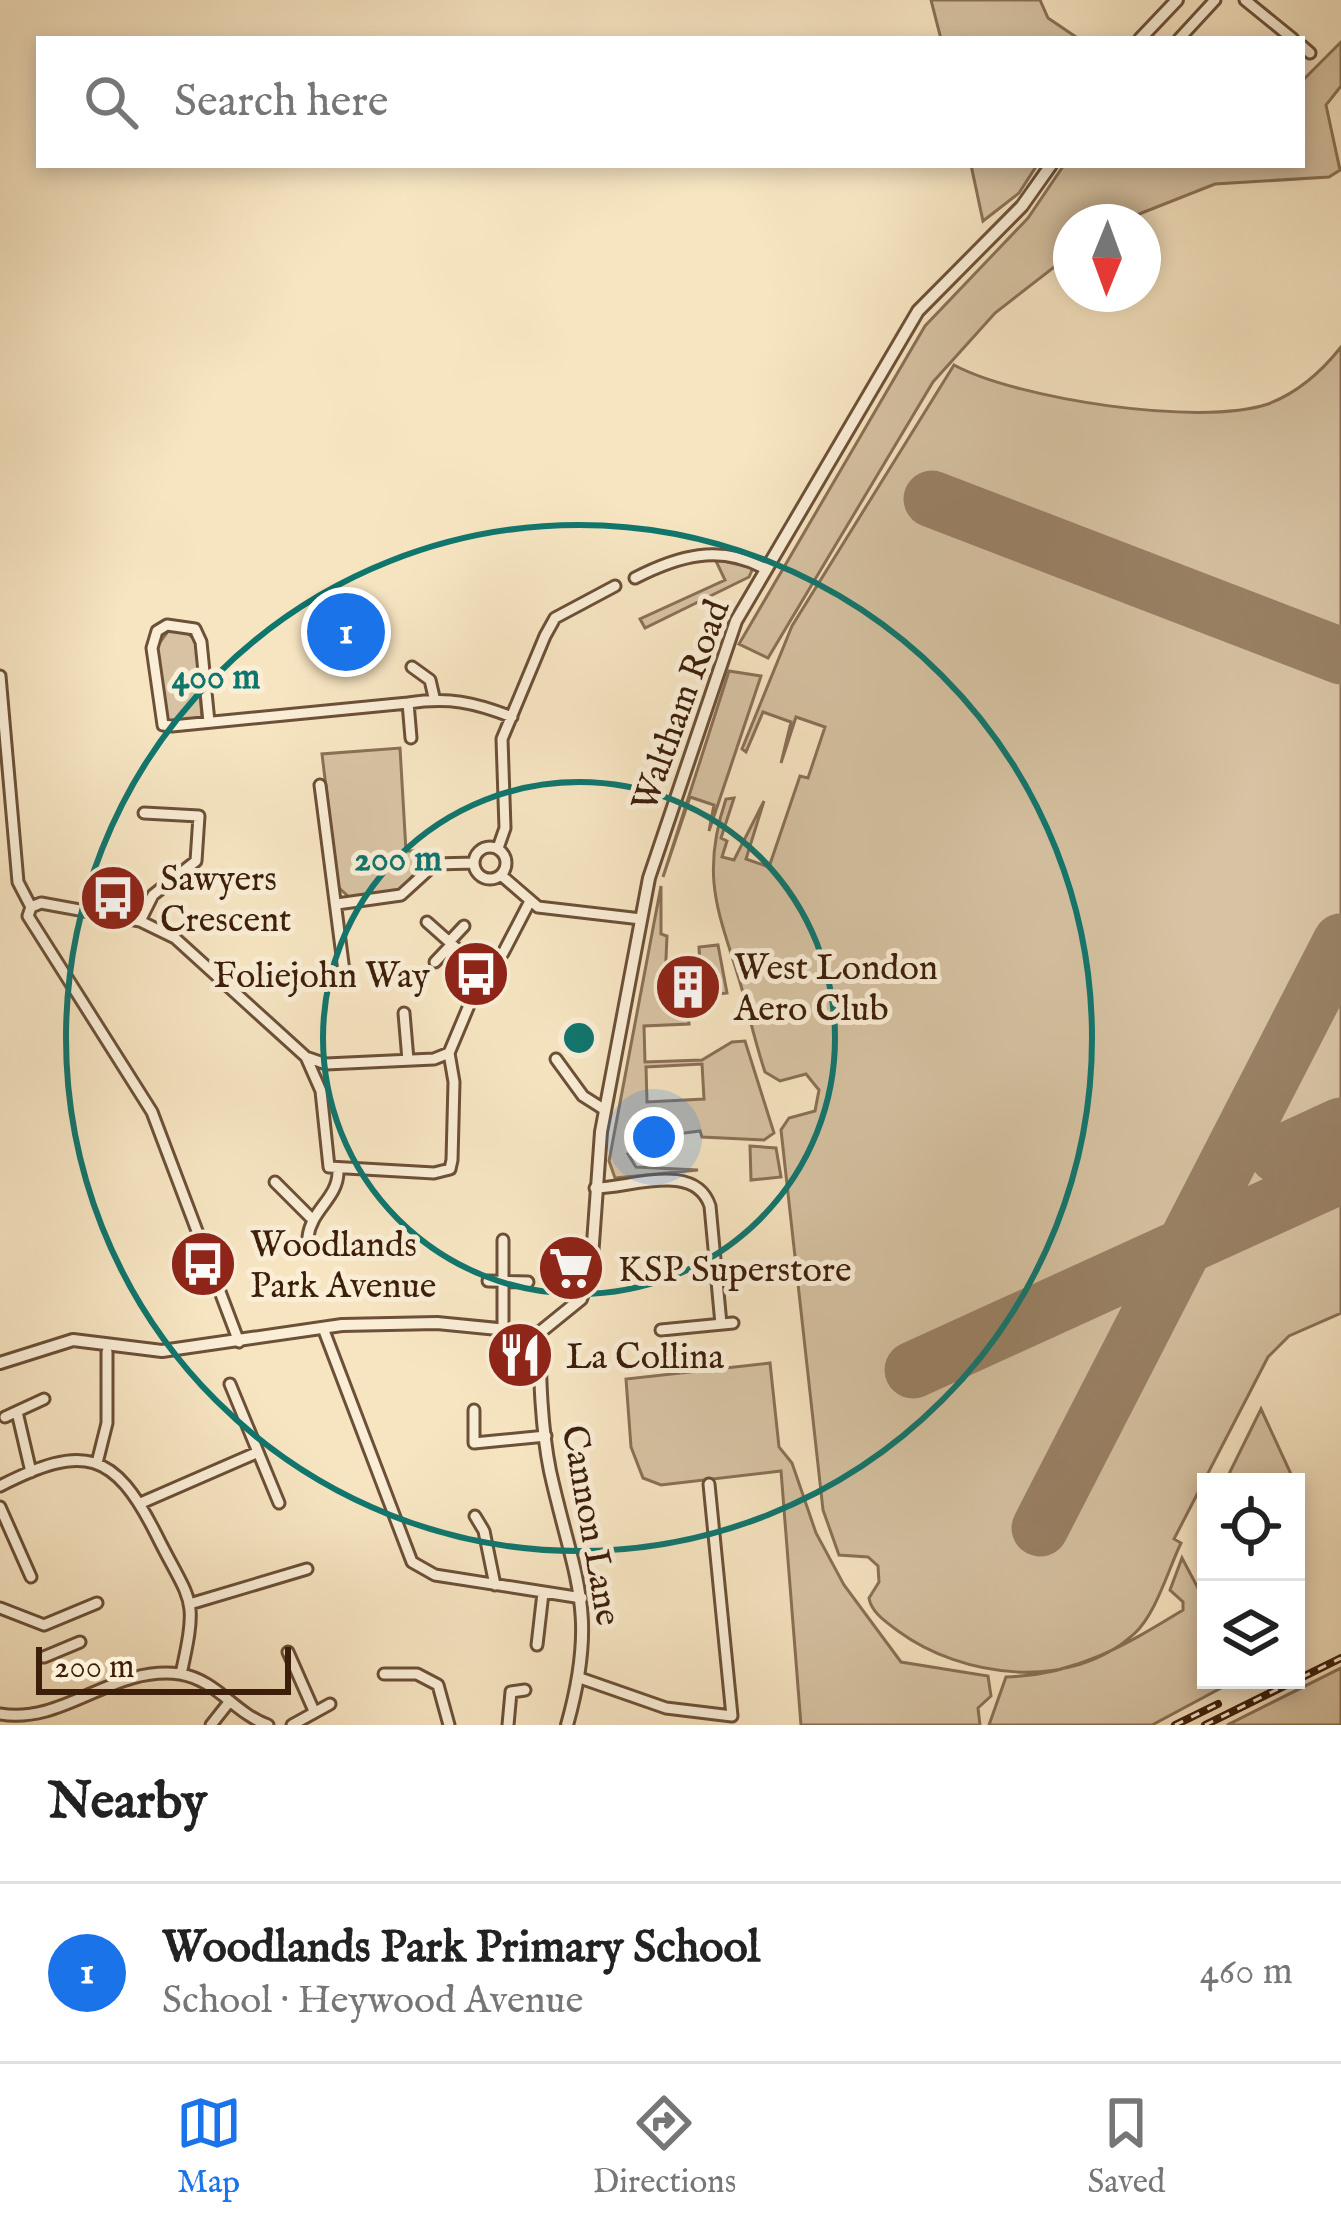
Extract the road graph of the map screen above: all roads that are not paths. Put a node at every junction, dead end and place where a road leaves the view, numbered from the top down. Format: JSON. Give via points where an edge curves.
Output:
{"nodes":[{"id":1,"x":1177,"y":0,"type":"edge"},
{"id":2,"x":1215,"y":0,"type":"edge"},
{"id":3,"x":1245,"y":0,"type":"edge"},
{"id":4,"x":1144,"y":36,"type":"edge"},
{"id":5,"x":1182,"y":36,"type":"edge"},
{"id":6,"x":1289,"y":36,"type":"edge"},
{"id":7,"x":1049,"y":168,"type":"edge"},
{"id":8,"x":764,"y":568,"type":"junction"},
{"id":9,"x":635,"y":578,"type":"dead end"},
{"id":10,"x":615,"y":586,"type":"dead end"},
{"id":11,"x":412,"y":667,"type":"dead end"},
{"id":12,"x":0,"y":676,"type":"edge"},
{"id":13,"x":434,"y":697,"type":"junction"},
{"id":14,"x":408,"y":703,"type":"junction"},
{"id":15,"x":512,"y":717,"type":"junction"},
{"id":16,"x":208,"y":722,"type":"junction"},
{"id":17,"x":411,"y":738,"type":"dead end"},
{"id":18,"x":320,"y":785,"type":"dead end"},
{"id":19,"x":322,"y":799,"type":"junction"},
{"id":20,"x":306,"y":800,"type":"dead end"},
{"id":21,"x":144,"y":813,"type":"dead end"},
{"id":22,"x":498,"y":848,"type":"junction"},
{"id":23,"x":474,"y":862,"type":"junction"},
{"id":24,"x":501,"y":875,"type":"junction"},
{"id":25,"x":529,"y":903,"type":"junction"},
{"id":26,"x":337,"y":904,"type":"junction"},
{"id":27,"x":29,"y":912,"type":"junction"},
{"id":28,"x":641,"y":919,"type":"junction"},
{"id":29,"x":140,"y":921,"type":"junction"},
{"id":30,"x":427,"y":922,"type":"dead end"},
{"id":31,"x":464,"y":926,"type":"dead end"},
{"id":32,"x":451,"y":943,"type":"junction"},
{"id":33,"x":435,"y":962,"type":"dead end"},
{"id":34,"x":483,"y":972,"type":"junction"},
{"id":35,"x":345,"y":979,"type":"dead end"},
{"id":36,"x":404,"y":1013,"type":"dead end"},
{"id":37,"x":449,"y":1053,"type":"junction"},
{"id":38,"x":306,"y":1057,"type":"junction"},
{"id":39,"x":556,"y":1058,"type":"dead end"},
{"id":40,"x":408,"y":1060,"type":"junction"},
{"id":41,"x":326,"y":1064,"type":"junction"},
{"id":42,"x":316,"y":1078,"type":"junction"},
{"id":43,"x":605,"y":1110,"type":"junction"},
{"id":44,"x":450,"y":1168,"type":"junction"},
{"id":45,"x":338,"y":1172,"type":"junction"},
{"id":46,"x":458,"y":1180,"type":"dead end"},
{"id":47,"x":275,"y":1182,"type":"dead end"},
{"id":48,"x":595,"y":1188,"type":"junction"},
{"id":49,"x":310,"y":1217,"type":"junction"},
{"id":50,"x":308,"y":1237,"type":"dead end"},
{"id":51,"x":502,"y":1240,"type":"dead end"},
{"id":52,"x":488,"y":1281,"type":"dead end"},
{"id":53,"x":503,"y":1282,"type":"junction"},
{"id":54,"x":528,"y":1282,"type":"dead end"},
{"id":55,"x":323,"y":1328,"type":"junction"},
{"id":56,"x":503,"y":1329,"type":"junction"},
{"id":57,"x":662,"y":1330,"type":"dead end"},
{"id":58,"x":539,"y":1333,"type":"junction"},
{"id":59,"x":239,"y":1342,"type":"junction"},
{"id":60,"x":107,"y":1352,"type":"dead end"},
{"id":61,"x":0,"y":1363,"type":"edge"},
{"id":62,"x":230,"y":1384,"type":"dead end"},
{"id":63,"x":44,"y":1399,"type":"dead end"},
{"id":64,"x":474,"y":1410,"type":"dead end"},
{"id":65,"x":17,"y":1412,"type":"junction"},
{"id":66,"x":5,"y":1417,"type":"dead end"},
{"id":67,"x":546,"y":1436,"type":"junction"},
{"id":68,"x":256,"y":1453,"type":"junction"},
{"id":69,"x":97,"y":1463,"type":"junction"},
{"id":70,"x":31,"y":1472,"type":"junction"},
{"id":71,"x":709,"y":1484,"type":"dead end"},
{"id":72,"x":0,"y":1486,"type":"edge"},
{"id":73,"x":141,"y":1503,"type":"junction"},
{"id":74,"x":279,"y":1503,"type":"dead end"},
{"id":75,"x":0,"y":1507,"type":"edge"},
{"id":76,"x":475,"y":1516,"type":"dead end"},
{"id":77,"x":307,"y":1568,"type":"dead end"},
{"id":78,"x":31,"y":1577,"type":"dead end"},
{"id":79,"x":495,"y":1585,"type":"junction"},
{"id":80,"x":543,"y":1593,"type":"junction"},
{"id":81,"x":582,"y":1598,"type":"junction"},
{"id":82,"x":97,"y":1603,"type":"dead end"},
{"id":83,"x":194,"y":1603,"type":"junction"},
{"id":84,"x":0,"y":1607,"type":"edge"},
{"id":85,"x":44,"y":1625,"type":"junction"},
{"id":86,"x":80,"y":1642,"type":"dead end"},
{"id":87,"x":537,"y":1645,"type":"dead end"},
{"id":88,"x":288,"y":1652,"type":"dead end"},
{"id":89,"x":181,"y":1674,"type":"junction"},
{"id":90,"x":384,"y":1674,"type":"dead end"},
{"id":91,"x":580,"y":1678,"type":"junction"},
{"id":92,"x":525,"y":1690,"type":"dead end"},
{"id":93,"x":230,"y":1700,"type":"junction"},
{"id":94,"x":330,"y":1704,"type":"dead end"},
{"id":95,"x":314,"y":1712,"type":"junction"},
{"id":96,"x":0,"y":1714,"type":"edge"},
{"id":97,"x":212,"y":1725,"type":"edge"},
{"id":98,"x":268,"y":1725,"type":"edge"},
{"id":99,"x":292,"y":1725,"type":"edge"},
{"id":100,"x":449,"y":1725,"type":"edge"},
{"id":101,"x":508,"y":1725,"type":"edge"},
{"id":102,"x":567,"y":1725,"type":"edge"}],
"edges":[{"from":1,"to":4,"type":"street"},
{"from":2,"to":5,"type":"street"},
{"from":3,"to":6,"type":"street"},
{"from":7,"to":8,"type":"street","name":"Waltham Road","via":[[918,311]]},
{"from":8,"to":9,"type":"street","via":[[699,554]]},
{"from":8,"to":28,"type":"street","name":"Waltham Road","via":[[736,621]]},
{"from":10,"to":15,"type":"street","via":[[555,618]]},
{"from":11,"to":13,"type":"street","via":[[430,680]]},
{"from":12,"to":27,"type":"street","via":[[18,882]]},
{"from":13,"to":14,"type":"street"},
{"from":13,"to":15,"type":"street"},
{"from":14,"to":16,"type":"street"},
{"from":14,"to":17,"type":"street"},
{"from":15,"to":22,"type":"street","via":[[500,752],[506,828]]},
{"from":16,"to":16,"type":"street","via":[[172,726],[159,717],[152,647],[167,625],[195,629],[201,642]]},
{"from":18,"to":19,"type":"street"},
{"from":19,"to":20,"type":"street"},
{"from":19,"to":26,"type":"street"},
{"from":21,"to":29,"type":"street","via":[[199,816],[196,861],[153,895]]},
{"from":22,"to":23,"type":"street","via":[[482,849]]},
{"from":22,"to":24,"type":"street","via":[[506,861]]},
{"from":23,"to":24,"type":"street","via":[[486,878]]},
{"from":23,"to":26,"type":"street","via":[[435,864],[401,895]]},
{"from":24,"to":25,"type":"street"},
{"from":25,"to":28,"type":"street"},
{"from":25,"to":34,"type":"street"},
{"from":26,"to":35,"type":"street","via":[[337,967]]},
{"from":27,"to":29,"type":"street","via":[[41,903]]},
{"from":27,"to":59,"type":"street","via":[[152,1112]]},
{"from":28,"to":43,"type":"street","name":"Waltham Road"},
{"from":29,"to":38,"type":"street","via":[[212,967]]},
{"from":30,"to":32,"type":"street"},
{"from":31,"to":32,"type":"street"},
{"from":32,"to":33,"type":"street"},
{"from":32,"to":34,"type":"street"},
{"from":34,"to":37,"type":"street"},
{"from":36,"to":40,"type":"street"},
{"from":37,"to":40,"type":"street"},
{"from":37,"to":44,"type":"street"},
{"from":38,"to":41,"type":"street"},
{"from":38,"to":42,"type":"street"},
{"from":39,"to":43,"type":"street","via":[[583,1096]]},
{"from":40,"to":41,"type":"street"},
{"from":41,"to":42,"type":"street"},
{"from":42,"to":45,"type":"street","via":[[326,1162]]},
{"from":43,"to":48,"type":"street","name":"Waltham Road"},
{"from":44,"to":45,"type":"street"},
{"from":44,"to":46,"type":"street"},
{"from":45,"to":49,"type":"street"},
{"from":47,"to":49,"type":"street"},
{"from":48,"to":57,"type":"street","via":[[684,1180],[705,1192],[727,1324]]},
{"from":48,"to":58,"type":"street","name":"Waltham Road","via":[[592,1271],[580,1299]]},
{"from":49,"to":50,"type":"street"},
{"from":51,"to":53,"type":"street"},
{"from":52,"to":53,"type":"street"},
{"from":53,"to":54,"type":"street"},
{"from":53,"to":56,"type":"street"},
{"from":55,"to":56,"type":"street"},
{"from":55,"to":59,"type":"street"},
{"from":55,"to":79,"type":"street","via":[[412,1562],[435,1575]]},
{"from":56,"to":58,"type":"street"},
{"from":58,"to":67,"type":"street","name":"Cannon Lane"},
{"from":59,"to":61,"type":"street","via":[[162,1351],[73,1340]]},
{"from":60,"to":69,"type":"street","via":[[113,1371]]},
{"from":62,"to":68,"type":"street"},
{"from":63,"to":65,"type":"street"},
{"from":64,"to":67,"type":"street","via":[[470,1447]]},
{"from":65,"to":66,"type":"street"},
{"from":65,"to":70,"type":"street"},
{"from":67,"to":81,"type":"street","name":"Cannon Lane"},
{"from":68,"to":73,"type":"street"},
{"from":68,"to":74,"type":"street"},
{"from":69,"to":70,"type":"street","via":[[71,1459]]},
{"from":69,"to":73,"type":"street","via":[[129,1483]]},
{"from":70,"to":72,"type":"street"},
{"from":71,"to":91,"type":"street","via":[[732,1716],[666,1708]]},
{"from":73,"to":83,"type":"street"},
{"from":75,"to":78,"type":"street"},
{"from":76,"to":79,"type":"street"},
{"from":77,"to":83,"type":"street"},
{"from":79,"to":80,"type":"street"},
{"from":80,"to":81,"type":"street"},
{"from":80,"to":87,"type":"street"},
{"from":81,"to":91,"type":"street","name":"Cannon Lane"},
{"from":82,"to":85,"type":"street"},
{"from":83,"to":89,"type":"street"},
{"from":84,"to":85,"type":"street"},
{"from":85,"to":86,"type":"street","via":[[49,1655]]},
{"from":88,"to":95,"type":"street"},
{"from":89,"to":93,"type":"street"},
{"from":89,"to":96,"type":"street","via":[[117,1681],[43,1717]]},
{"from":90,"to":100,"type":"street","via":[[418,1674],[438,1685]]},
{"from":91,"to":102,"type":"street","name":"Cannon Lane"},
{"from":92,"to":101,"type":"street","via":[[511,1692]]},
{"from":93,"to":97,"type":"street"},
{"from":93,"to":98,"type":"street"},
{"from":94,"to":95,"type":"street"},
{"from":95,"to":99,"type":"street"}]}
